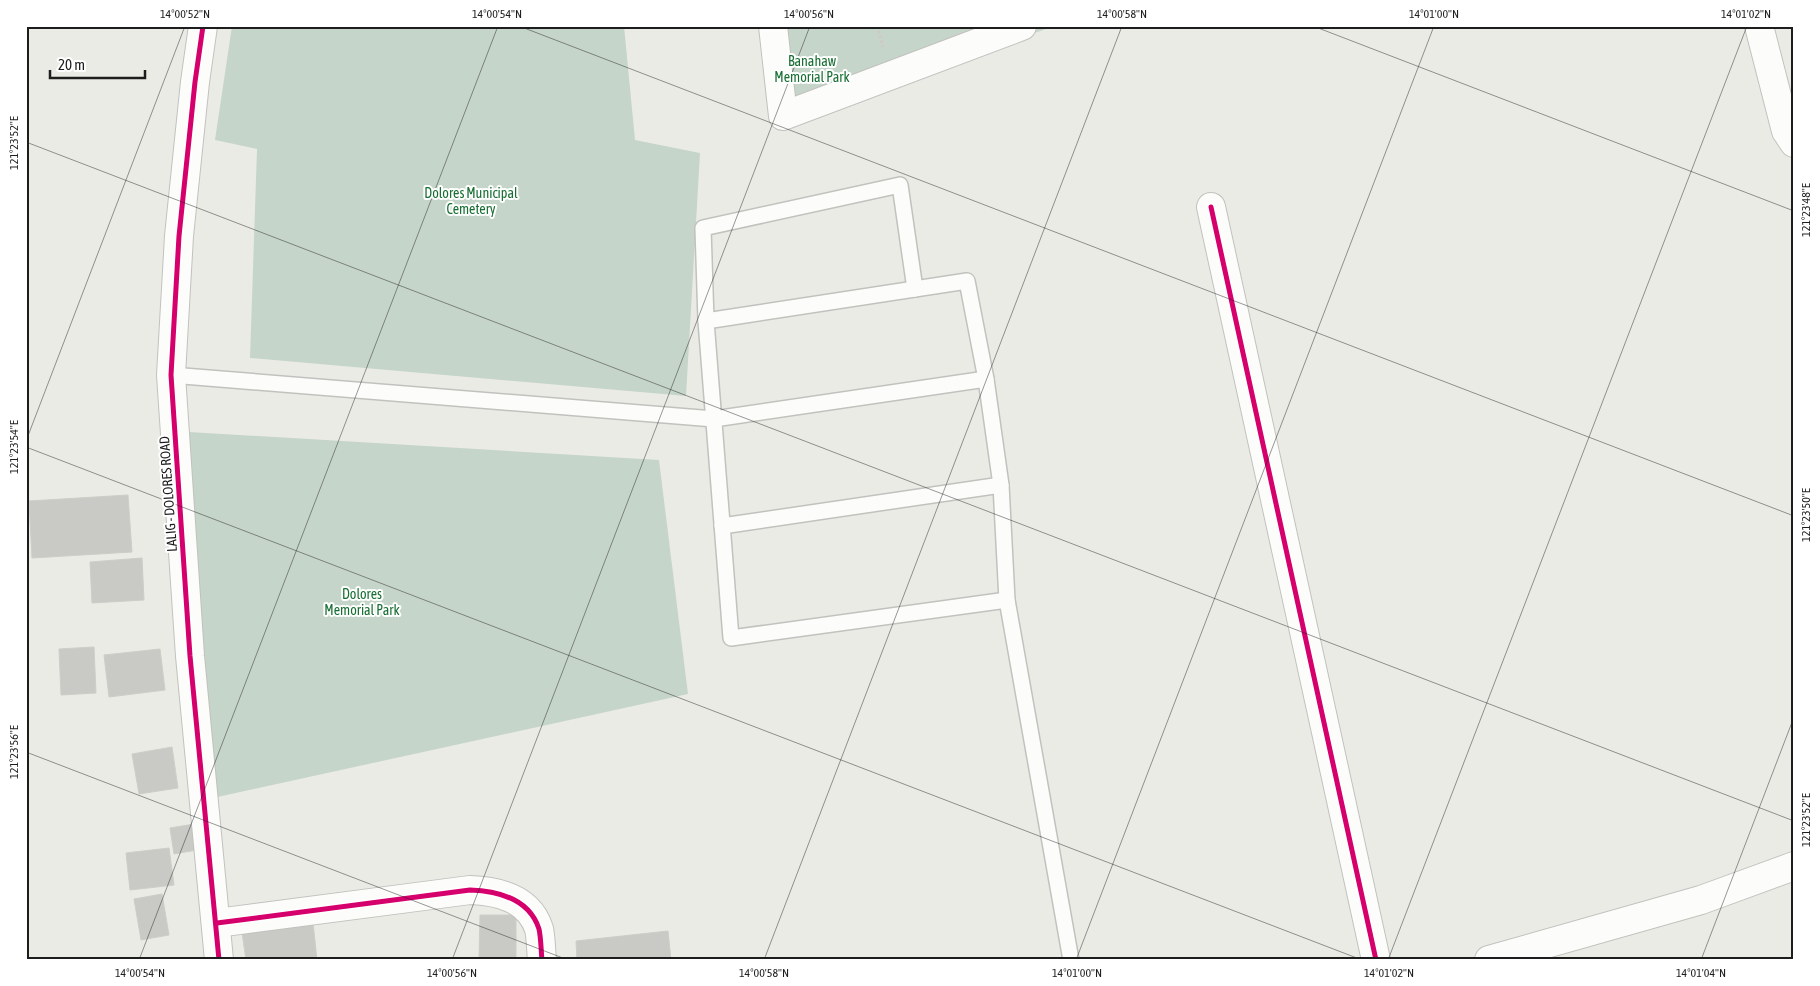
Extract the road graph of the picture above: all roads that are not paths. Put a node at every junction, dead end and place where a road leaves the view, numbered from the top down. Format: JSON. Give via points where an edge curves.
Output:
{"nodes":[{"id":1,"x":203,"y":26,"type":"edge"},
{"id":2,"x":773,"y":26,"type":"edge"},
{"id":3,"x":1022,"y":26,"type":"edge"},
{"id":4,"x":1759,"y":26,"type":"edge"},
{"id":5,"x":1794,"y":143,"type":"edge"},
{"id":6,"x":1211,"y":207,"type":"dead end"},
{"id":7,"x":914,"y":289,"type":"junction"},
{"id":8,"x":706,"y":321,"type":"junction"},
{"id":9,"x":171,"y":376,"type":"junction"},
{"id":10,"x":986,"y":379,"type":"junction"},
{"id":11,"x":714,"y":419,"type":"junction"},
{"id":12,"x":1001,"y":485,"type":"junction"},
{"id":13,"x":722,"y":526,"type":"junction"},
{"id":14,"x":1007,"y":600,"type":"junction"},
{"id":15,"x":1794,"y":866,"type":"edge"},
{"id":16,"x":217,"y":923,"type":"junction"},
{"id":17,"x":219,"y":960,"type":"edge"},
{"id":18,"x":542,"y":960,"type":"edge"},
{"id":19,"x":1071,"y":960,"type":"edge"},
{"id":20,"x":1376,"y":960,"type":"edge"},
{"id":21,"x":1488,"y":960,"type":"edge"}],
"edges":[{"from":1,"to":9,"type":"street","name":"LALIG - DOLORES ROAD","via":[[179,236]]},
{"from":2,"to":3,"type":"street","via":[[783,116]]},
{"from":4,"to":5,"type":"street","via":[[1786,131]]},
{"from":6,"to":20,"type":"street"},
{"from":7,"to":8,"type":"lane"},
{"from":7,"to":8,"type":"lane","via":[[900,184],[704,228]]},
{"from":7,"to":10,"type":"lane","via":[[967,281]]},
{"from":8,"to":11,"type":"lane"},
{"from":9,"to":11,"type":"lane"},
{"from":9,"to":16,"type":"street","name":"LALIG - DOLORES ROAD","via":[[190,656]]},
{"from":10,"to":11,"type":"lane"},
{"from":10,"to":12,"type":"lane"},
{"from":11,"to":13,"type":"lane"},
{"from":12,"to":13,"type":"lane"},
{"from":12,"to":14,"type":"lane"},
{"from":13,"to":14,"type":"lane","via":[[731,638]]},
{"from":14,"to":19,"type":"lane"},
{"from":15,"to":21,"type":"street","via":[[1701,900]]},
{"from":16,"to":17,"type":"street","name":"LALIG - DOLORES ROAD"},
{"from":16,"to":18,"type":"street","via":[[470,890],[491,891],[512,897],[529,910],[538,929]]}]}
